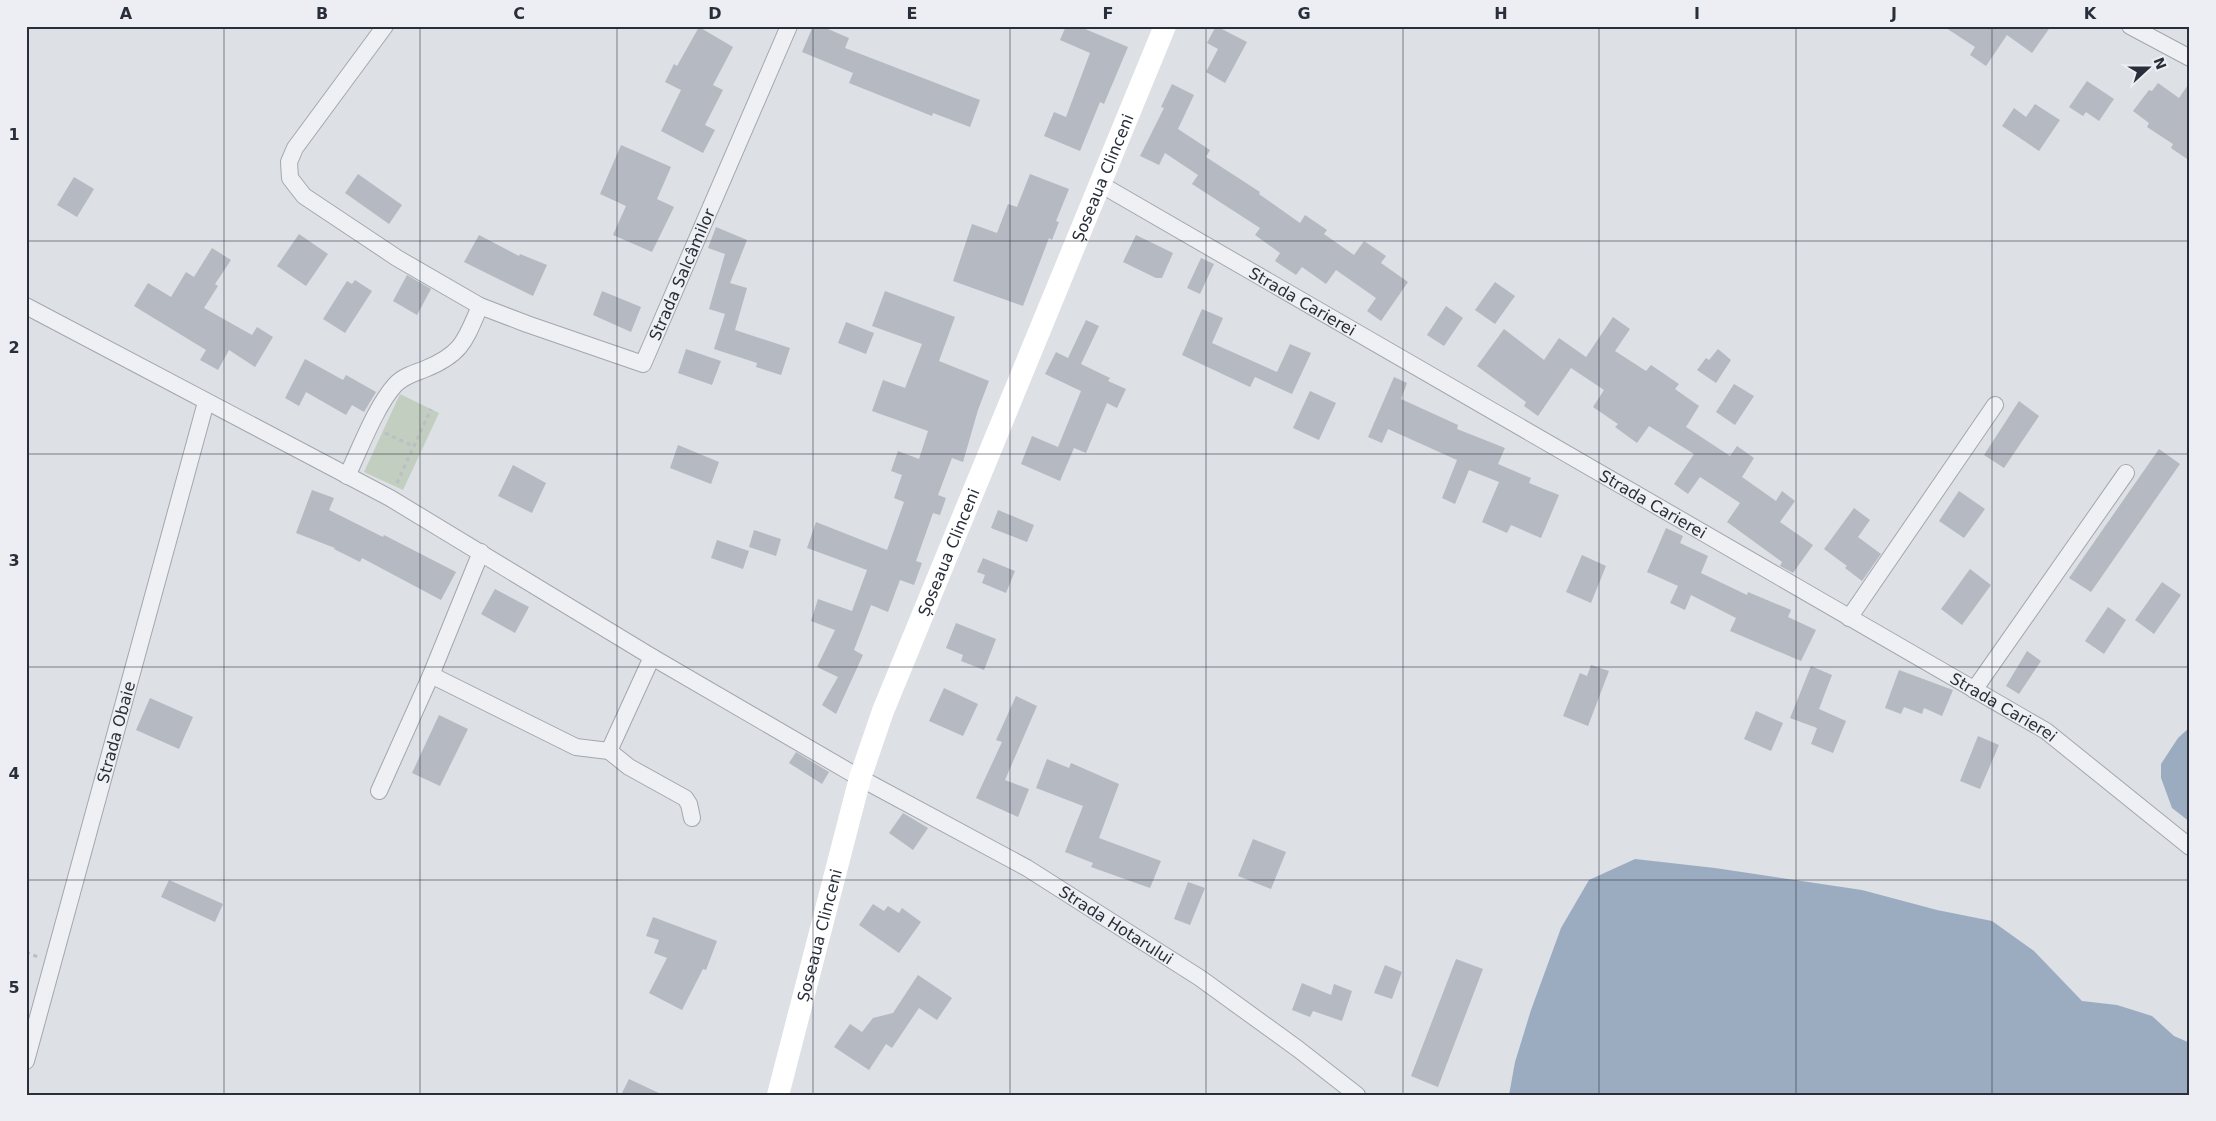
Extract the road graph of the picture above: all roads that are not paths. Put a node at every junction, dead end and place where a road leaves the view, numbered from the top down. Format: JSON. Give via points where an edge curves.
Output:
{"nodes":[{"id":1,"x":385,"y":26,"type":"edge"},
{"id":2,"x":789,"y":26,"type":"edge"},
{"id":3,"x":1165,"y":26,"type":"edge"},
{"id":4,"x":2130,"y":26,"type":"edge"},
{"id":5,"x":2190,"y":58,"type":"edge"},
{"id":6,"x":1100,"y":184,"type":"junction"},
{"id":7,"x":26,"y":306,"type":"edge"},
{"id":8,"x":480,"y":306,"type":"junction"},
{"id":9,"x":206,"y":402,"type":"junction"},
{"id":10,"x":1994,"y":405,"type":"dead end"},
{"id":11,"x":2126,"y":473,"type":"dead end"},
{"id":12,"x":347,"y":476,"type":"junction"},
{"id":13,"x":481,"y":552,"type":"junction"},
{"id":14,"x":1849,"y":618,"type":"junction"},
{"id":15,"x":652,"y":657,"type":"junction"},
{"id":16,"x":432,"y":675,"type":"junction"},
{"id":17,"x":1974,"y":690,"type":"junction"},
{"id":18,"x":609,"y":751,"type":"junction"},
{"id":19,"x":860,"y":778,"type":"junction"},
{"id":20,"x":380,"y":791,"type":"dead end"},
{"id":21,"x":692,"y":818,"type":"dead end"},
{"id":22,"x":2190,"y":847,"type":"edge"},
{"id":23,"x":26,"y":1061,"type":"edge"},
{"id":24,"x":778,"y":1095,"type":"edge"},
{"id":25,"x":1357,"y":1095,"type":"edge"}],
"edges":[{"from":1,"to":8,"type":"street","via":[[295,148],[289,162],[290,178],[304,196],[345,224]]},
{"from":2,"to":8,"type":"street","name":"Strada Salcâmilor","via":[[643,364]]},
{"from":3,"to":6,"type":"main road","name":"Șoseaua Clinceni"},
{"from":4,"to":5,"type":"street"},
{"from":6,"to":14,"type":"street","name":"Strada Carierei"},
{"from":6,"to":19,"type":"main road","name":"Șoseaua Clinceni","via":[[883,711]]},
{"from":7,"to":9,"type":"street","name":"Strada Hotarului"},
{"from":8,"to":12,"type":"street","via":[[464,343],[449,359],[395,384]]},
{"from":9,"to":12,"type":"street","name":"Strada Hotarului"},
{"from":9,"to":23,"type":"street","name":"Strada Obaie"},
{"from":10,"to":14,"type":"street"},
{"from":11,"to":17,"type":"street"},
{"from":12,"to":13,"type":"street","name":"Strada Hotarului"},
{"from":13,"to":15,"type":"street","name":"Strada Hotarului"},
{"from":13,"to":16,"type":"street"},
{"from":14,"to":17,"type":"street","name":"Strada Carierei"},
{"from":15,"to":18,"type":"street"},
{"from":15,"to":19,"type":"street","name":"Strada Hotarului"},
{"from":16,"to":18,"type":"street","via":[[576,747]]},
{"from":16,"to":20,"type":"street"},
{"from":17,"to":22,"type":"street","name":"Strada Carierei","via":[[2046,732]]},
{"from":18,"to":21,"type":"street","via":[[629,767],[685,798]]},
{"from":19,"to":24,"type":"main road","name":"Șoseaua Clinceni"},
{"from":19,"to":25,"type":"street","name":"Strada Hotarului","via":[[1027,868],[1089,906],[1207,984]]}]}
